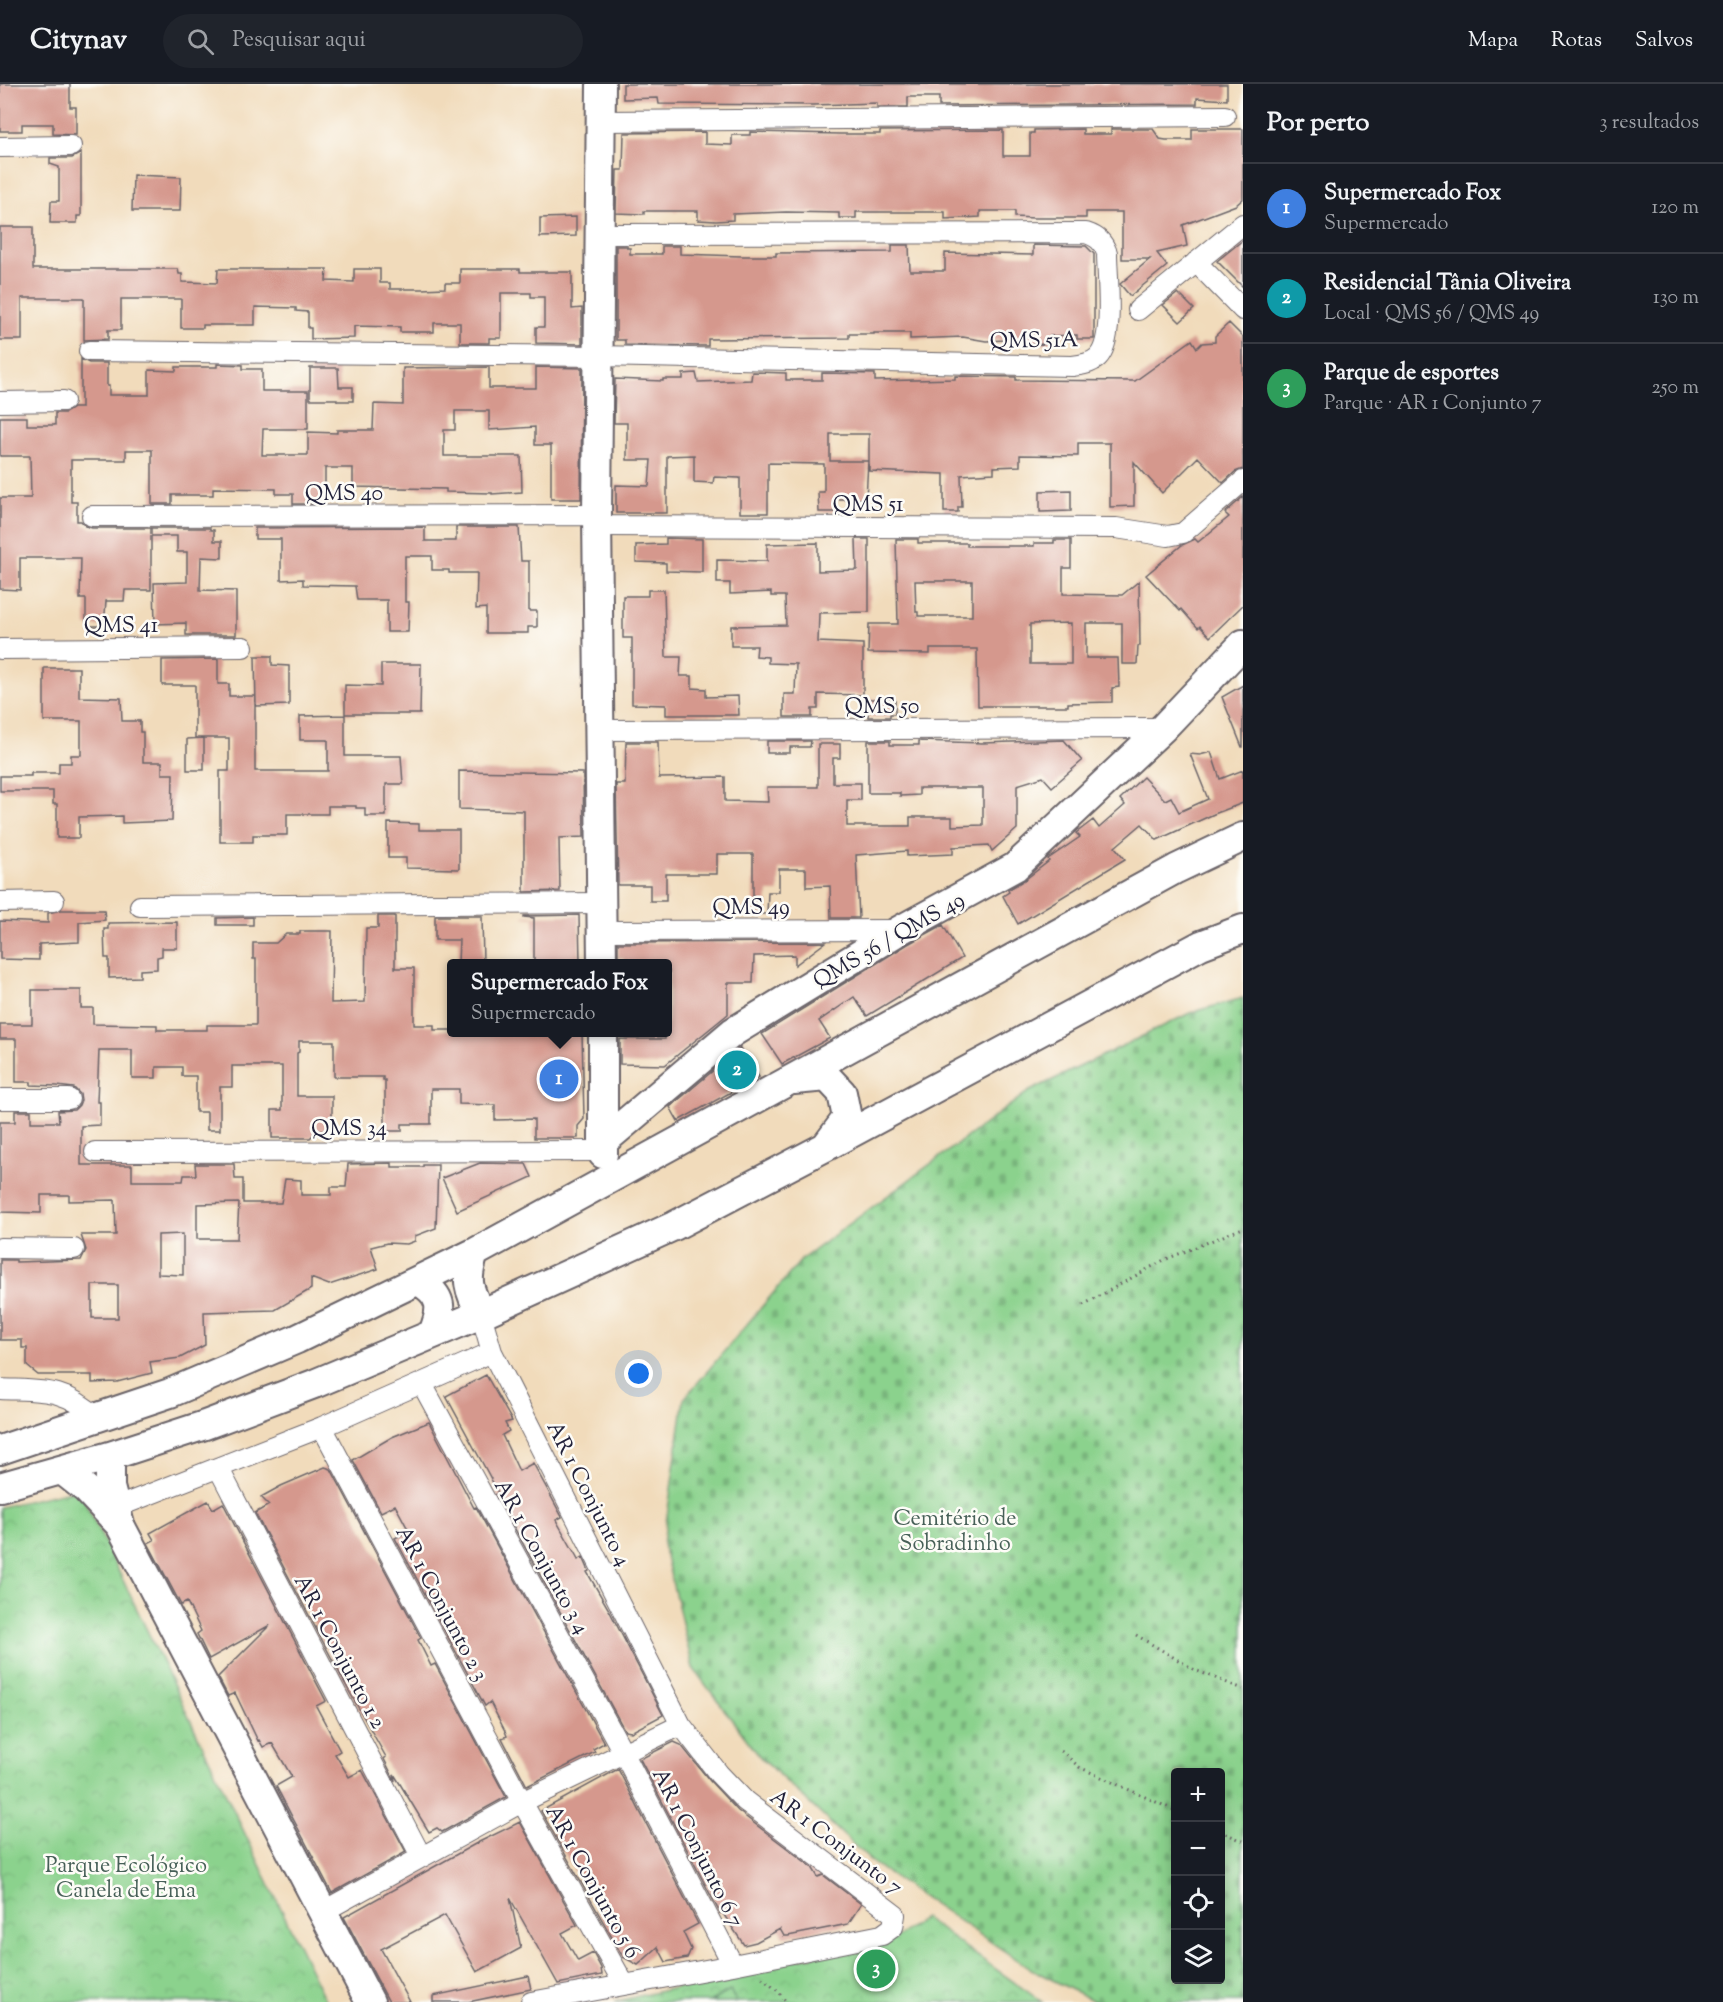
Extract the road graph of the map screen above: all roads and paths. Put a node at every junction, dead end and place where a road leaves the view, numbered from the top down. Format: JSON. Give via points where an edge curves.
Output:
{"nodes":[{"id":1,"x":601,"y":84,"type":"edge"},
{"id":2,"x":1225,"y":116,"type":"dead end"},
{"id":3,"x":602,"y":121,"type":"junction"},
{"id":4,"x":71,"y":146,"type":"dead end"},
{"id":5,"x":0,"y":147,"type":"edge"},
{"id":6,"x":1243,"y":224,"type":"edge"},
{"id":7,"x":599,"y":234,"type":"junction"},
{"id":8,"x":1196,"y":262,"type":"junction"},
{"id":9,"x":1138,"y":310,"type":"dead end"},
{"id":10,"x":1243,"y":310,"type":"edge"},
{"id":11,"x":89,"y":351,"type":"dead end"},
{"id":12,"x":598,"y":356,"type":"junction"},
{"id":13,"x":64,"y":401,"type":"dead end"},
{"id":14,"x":0,"y":402,"type":"edge"},
{"id":15,"x":1243,"y":481,"type":"edge"},
{"id":16,"x":92,"y":516,"type":"dead end"},
{"id":17,"x":597,"y":521,"type":"junction"},
{"id":18,"x":1243,"y":644,"type":"edge"},
{"id":19,"x":243,"y":647,"type":"dead end"},
{"id":20,"x":0,"y":649,"type":"edge"},
{"id":21,"x":1163,"y":728,"type":"junction"},
{"id":22,"x":600,"y":730,"type":"junction"},
{"id":23,"x":1243,"y":837,"type":"edge"},
{"id":24,"x":54,"y":901,"type":"dead end"},
{"id":25,"x":0,"y":902,"type":"edge"},
{"id":26,"x":602,"y":903,"type":"junction"},
{"id":27,"x":140,"y":906,"type":"dead end"},
{"id":28,"x":1243,"y":929,"type":"edge"},
{"id":29,"x":900,"y":930,"type":"junction"},
{"id":30,"x":602,"y":931,"type":"junction"},
{"id":31,"x":602,"y":959,"type":"edge"},
{"id":32,"x":603,"y":1037,"type":"edge"},
{"id":33,"x":788,"y":1080,"type":"junction"},
{"id":34,"x":0,"y":1099,"type":"edge"},
{"id":35,"x":69,"y":1099,"type":"dead end"},
{"id":36,"x":604,"y":1146,"type":"junction"},
{"id":37,"x":825,"y":1148,"type":"junction"},
{"id":38,"x":95,"y":1152,"type":"dead end"},
{"id":39,"x":644,"y":1158,"type":"junction"},
{"id":40,"x":591,"y":1187,"type":"junction"},
{"id":41,"x":1243,"y":1228,"type":"edge"},
{"id":42,"x":0,"y":1248,"type":"edge"},
{"id":43,"x":74,"y":1249,"type":"dead end"},
{"id":44,"x":474,"y":1253,"type":"junction"},
{"id":45,"x":419,"y":1281,"type":"junction"},
{"id":46,"x":1083,"y":1305,"type":"dead end"},
{"id":47,"x":481,"y":1314,"type":"junction"},
{"id":48,"x":433,"y":1333,"type":"junction"},
{"id":49,"x":492,"y":1352,"type":"junction"},
{"id":50,"x":422,"y":1383,"type":"junction"},
{"id":51,"x":0,"y":1389,"type":"edge"},
{"id":52,"x":97,"y":1418,"type":"junction"},
{"id":53,"x":322,"y":1427,"type":"junction"},
{"id":54,"x":0,"y":1450,"type":"edge"},
{"id":55,"x":110,"y":1456,"type":"junction"},
{"id":56,"x":219,"y":1469,"type":"junction"},
{"id":57,"x":62,"y":1470,"type":"junction"},
{"id":58,"x":0,"y":1487,"type":"edge"},
{"id":59,"x":114,"y":1515,"type":"junction"},
{"id":60,"x":1136,"y":1635,"type":"dead end"},
{"id":61,"x":1243,"y":1689,"type":"edge"},
{"id":62,"x":681,"y":1725,"type":"junction"},
{"id":63,"x":1061,"y":1751,"type":"dead end"},
{"id":64,"x":623,"y":1752,"type":"junction"},
{"id":65,"x":522,"y":1802,"type":"junction"},
{"id":66,"x":1171,"y":1809,"type":"edge"},
{"id":67,"x":1225,"y":1833,"type":"edge"},
{"id":68,"x":1243,"y":1841,"type":"edge"},
{"id":69,"x":421,"y":1856,"type":"junction"},
{"id":70,"x":322,"y":1912,"type":"junction"},
{"id":71,"x":739,"y":1964,"type":"junction"},
{"id":72,"x":624,"y":1984,"type":"junction"},
{"id":73,"x":370,"y":2002,"type":"edge"},
{"id":74,"x":531,"y":2002,"type":"edge"},
{"id":75,"x":786,"y":2002,"type":"edge"}],
"edges":[{"from":1,"to":3,"type":"main road"},
{"from":2,"to":3,"type":"street"},
{"from":3,"to":7,"type":"main road"},
{"from":4,"to":5,"type":"street"},
{"from":6,"to":8,"type":"street"},
{"from":7,"to":12,"type":"main road"},
{"from":7,"to":12,"type":"street","name":"QMS 51A","via":[[1086,233],[1097,238],[1107,253],[1108,321],[1106,342],[1099,356],[1088,364],[1072,366]]},
{"from":8,"to":9,"type":"street"},
{"from":8,"to":10,"type":"street"},
{"from":11,"to":12,"type":"street"},
{"from":12,"to":17,"type":"main road"},
{"from":13,"to":14,"type":"street"},
{"from":15,"to":17,"type":"street","name":"QMS 51","via":[[1183,533],[1168,536],[1116,528]]},
{"from":16,"to":17,"type":"street","name":"QMS 40"},
{"from":17,"to":22,"type":"main road"},
{"from":18,"to":21,"type":"main road","name":"QMS 56 / QMS 49"},
{"from":19,"to":20,"type":"street","name":"QMS 41"},
{"from":21,"to":22,"type":"street","name":"QMS 50"},
{"from":21,"to":29,"type":"main road","name":"QMS 56 / QMS 49","via":[[1015,867]]},
{"from":22,"to":26,"type":"main road"},
{"from":23,"to":33,"type":"main road","via":[[1176,869]]},
{"from":24,"to":25,"type":"street"},
{"from":26,"to":27,"type":"street"},
{"from":26,"to":30,"type":"main road"},
{"from":28,"to":37,"type":"main road","via":[[1201,945]]},
{"from":29,"to":30,"type":"street","name":"QMS 49"},
{"from":29,"to":36,"type":"main road","name":"QMS 56 / QMS 49","via":[[732,1032]]},
{"from":30,"to":31,"type":"main road"},
{"from":32,"to":36,"type":"main road"},
{"from":33,"to":37,"type":"main road","via":[[827,1077],[842,1093],[847,1118]]},
{"from":33,"to":39,"type":"main road"},
{"from":34,"to":35,"type":"street"},
{"from":36,"to":38,"type":"street","name":"QMS 34"},
{"from":36,"to":39,"type":"main road"},
{"from":36,"to":40,"type":"main road"},
{"from":37,"to":47,"type":"main road","via":[[674,1226]]},
{"from":39,"to":40,"type":"main road"},
{"from":40,"to":44,"type":"main road"},
{"from":41,"to":46,"type":"path","via":[[1164,1260]]},
{"from":42,"to":43,"type":"street"},
{"from":44,"to":45,"type":"main road"},
{"from":44,"to":47,"type":"main road","via":[[468,1274],[469,1290]]},
{"from":45,"to":48,"type":"main road","via":[[436,1295],[439,1303],[440,1315]]},
{"from":45,"to":52,"type":"main road","via":[[181,1389]]},
{"from":47,"to":48,"type":"main road"},
{"from":47,"to":49,"type":"street","name":"AR 1 Conjunto 4"},
{"from":48,"to":55,"type":"main road","via":[[314,1384]]},
{"from":49,"to":50,"type":"street"},
{"from":49,"to":62,"type":"street","name":"AR 1 Conjunto 4"},
{"from":50,"to":53,"type":"street"},
{"from":50,"to":64,"type":"street","name":"AR 1 Conjunto 3 4"},
{"from":51,"to":52,"type":"street","via":[[56,1392],[83,1405]]},
{"from":52,"to":54,"type":"main road"},
{"from":53,"to":56,"type":"street"},
{"from":53,"to":65,"type":"street","name":"AR 1 Conjunto 2 3"},
{"from":55,"to":57,"type":"main road"},
{"from":55,"to":59,"type":"main road"},
{"from":56,"to":59,"type":"street"},
{"from":56,"to":69,"type":"street","name":"AR 1 Conjunto 1 2"},
{"from":57,"to":58,"type":"main road"},
{"from":57,"to":59,"type":"main road"},
{"from":59,"to":70,"type":"main road"},
{"from":60,"to":61,"type":"path","via":[[1195,1670]]},
{"from":62,"to":64,"type":"street"},
{"from":62,"to":71,"type":"street","name":"AR 1 Conjunto 7","via":[[745,1801],[895,1915],[892,1928],[882,1935]]},
{"from":63,"to":66,"type":"path","via":[[1079,1767]]},
{"from":64,"to":65,"type":"street"},
{"from":64,"to":71,"type":"street","name":"AR 1 Conjunto 6 7"},
{"from":65,"to":69,"type":"street"},
{"from":65,"to":72,"type":"street","name":"AR 1 Conjunto 5 6"},
{"from":67,"to":68,"type":"path"},
{"from":69,"to":70,"type":"street"},
{"from":70,"to":73,"type":"main road"},
{"from":71,"to":72,"type":"street"},
{"from":71,"to":75,"type":"path"},
{"from":72,"to":74,"type":"street"}]}
